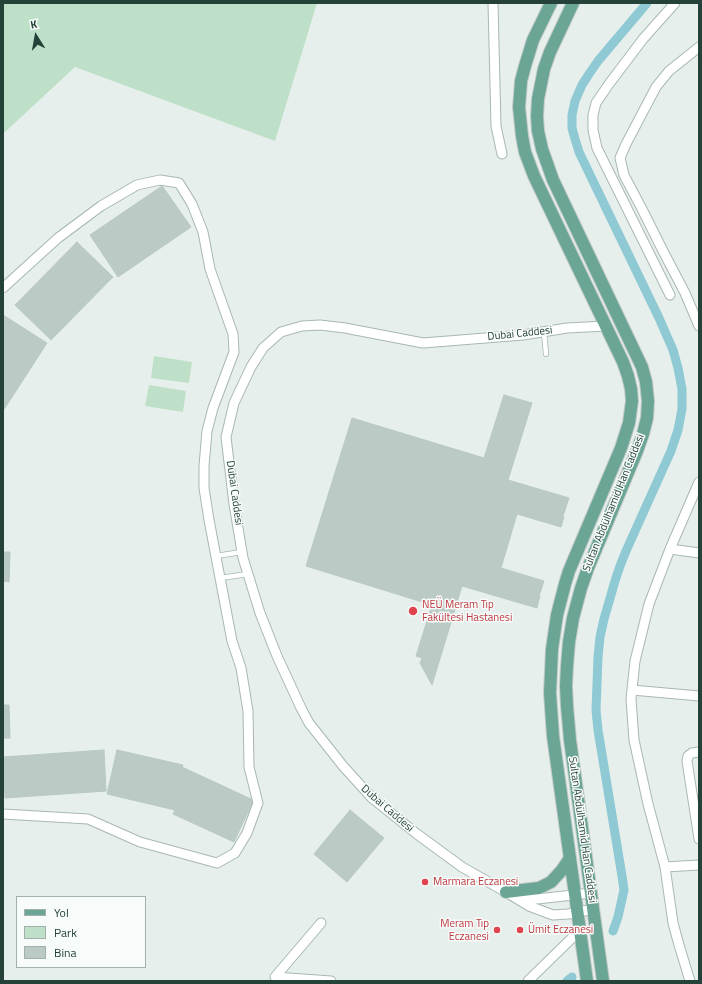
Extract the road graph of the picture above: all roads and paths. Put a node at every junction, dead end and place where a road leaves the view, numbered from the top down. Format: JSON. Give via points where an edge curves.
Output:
{"nodes":[{"id":1,"x":493,"y":3,"type":"edge"},
{"id":2,"x":551,"y":3,"type":"edge"},
{"id":3,"x":573,"y":3,"type":"edge"},
{"id":4,"x":675,"y":3,"type":"edge"},
{"id":5,"x":699,"y":47,"type":"edge"},
{"id":6,"x":502,"y":154,"type":"dead end"},
{"id":7,"x":3,"y":288,"type":"edge"},
{"id":8,"x":670,"y":295,"type":"dead end"},
{"id":9,"x":606,"y":326,"type":"junction"},
{"id":10,"x":699,"y":326,"type":"edge"},
{"id":11,"x":544,"y":332,"type":"junction"},
{"id":12,"x":546,"y":354,"type":"dead end"},
{"id":13,"x":699,"y":482,"type":"edge"},
{"id":14,"x":670,"y":549,"type":"junction"},
{"id":15,"x":242,"y":552,"type":"junction"},
{"id":16,"x":699,"y":553,"type":"edge"},
{"id":17,"x":216,"y":556,"type":"junction"},
{"id":18,"x":248,"y":574,"type":"junction"},
{"id":19,"x":220,"y":578,"type":"junction"},
{"id":20,"x":632,"y":690,"type":"junction"},
{"id":21,"x":699,"y":696,"type":"edge"},
{"id":22,"x":699,"y":752,"type":"edge"},
{"id":23,"x":3,"y":814,"type":"edge"},
{"id":24,"x":699,"y":839,"type":"edge"},
{"id":25,"x":570,"y":858,"type":"junction"},
{"id":26,"x":699,"y":865,"type":"edge"},
{"id":27,"x":665,"y":867,"type":"junction"},
{"id":28,"x":506,"y":892,"type":"junction"},
{"id":29,"x":591,"y":893,"type":"junction"},
{"id":30,"x":575,"y":895,"type":"junction"},
{"id":31,"x":594,"y":909,"type":"junction"},
{"id":32,"x":577,"y":912,"type":"junction"},
{"id":33,"x":321,"y":923,"type":"dead end"},
{"id":34,"x":579,"y":929,"type":"junction"},
{"id":35,"x":331,"y":981,"type":"edge"},
{"id":36,"x":528,"y":981,"type":"edge"},
{"id":37,"x":587,"y":981,"type":"edge"},
{"id":38,"x":603,"y":981,"type":"edge"},
{"id":39,"x":690,"y":981,"type":"edge"}],
"edges":[{"from":1,"to":6,"type":"street","via":[[496,126]]},
{"from":2,"to":9,"type":"main road","name":"Sultan Abdülhamid Han Caddesi","via":[[524,66],[520,95],[522,136],[534,176]]},
{"from":3,"to":29,"type":"main road","name":"Sultan Abdülhamid Han Caddesi","via":[[544,69],[537,116],[540,137],[553,180],[642,367],[648,401],[643,434],[588,568],[573,618],[569,642],[566,686],[568,724]]},
{"from":4,"to":8,"type":"street","via":[[643,39],[609,84],[596,103],[593,115],[597,148]]},
{"from":5,"to":10,"type":"street","via":[[670,71],[656,87],[620,158],[624,175],[685,293]]},
{"from":7,"to":17,"type":"street","via":[[58,238],[101,206],[137,185],[160,180],[179,183],[192,204],[203,232],[210,269],[233,334],[234,352],[213,408],[207,431],[204,466],[204,488]]},
{"from":9,"to":11,"type":"street","name":"Dubai Caddesi"},
{"from":9,"to":25,"type":"main road","name":"Sultan Abdülhamid Han Caddesi","via":[[628,376],[631,412],[621,448],[569,571],[557,615],[550,665],[552,728]]},
{"from":11,"to":12,"type":"lane"},
{"from":11,"to":15,"type":"street","name":"Dubai Caddesi","via":[[423,343],[345,328],[320,326],[302,326],[281,332],[263,348],[250,367],[234,403],[226,437]]},
{"from":13,"to":14,"type":"street"},
{"from":14,"to":16,"type":"street"},
{"from":14,"to":20,"type":"street","via":[[649,604],[635,661]]},
{"from":15,"to":17,"type":"lane"},
{"from":15,"to":18,"type":"street","name":"Dubai Caddesi"},
{"from":17,"to":19,"type":"street"},
{"from":18,"to":19,"type":"lane"},
{"from":18,"to":28,"type":"street","name":"Dubai Caddesi","via":[[277,656],[301,708],[309,723],[343,766],[372,798],[416,834],[462,867]]},
{"from":19,"to":23,"type":"street","via":[[232,641],[241,668],[248,711],[249,767],[258,803],[247,833],[235,853],[217,863],[140,842],[88,819]]},
{"from":20,"to":21,"type":"street"},
{"from":20,"to":27,"type":"street","via":[[634,740]]},
{"from":22,"to":24,"type":"street","via":[[692,753],[686,761]]},
{"from":25,"to":28,"type":"main road","via":[[551,882],[539,888]]},
{"from":25,"to":30,"type":"main road","name":"Sultan Abdülhamid Han Caddesi"},
{"from":26,"to":27,"type":"street"},
{"from":27,"to":39,"type":"street","via":[[673,922]]},
{"from":28,"to":30,"type":"street","name":"Dubai Caddesi","via":[[538,899]]},
{"from":28,"to":32,"type":"street","name":"Dubai Caddesi","via":[[529,906],[553,914]]},
{"from":29,"to":30,"type":"street","name":"Dubai Caddesi"},
{"from":29,"to":31,"type":"main road","name":"Sultan Abdülhamid Han Caddesi"},
{"from":30,"to":32,"type":"main road","name":"Sultan Abdülhamid Han Caddesi"},
{"from":31,"to":32,"type":"street","name":"Dubai Caddesi"},
{"from":31,"to":38,"type":"main road","name":"Sultan Abdülhamid Han Caddesi"},
{"from":32,"to":34,"type":"main road","name":"Sultan Abdülhamid Han Caddesi"},
{"from":33,"to":35,"type":"street","via":[[275,977]]},
{"from":34,"to":36,"type":"street"},
{"from":34,"to":37,"type":"main road","name":"Sultan Abdülhamid Han Caddesi"}]}
